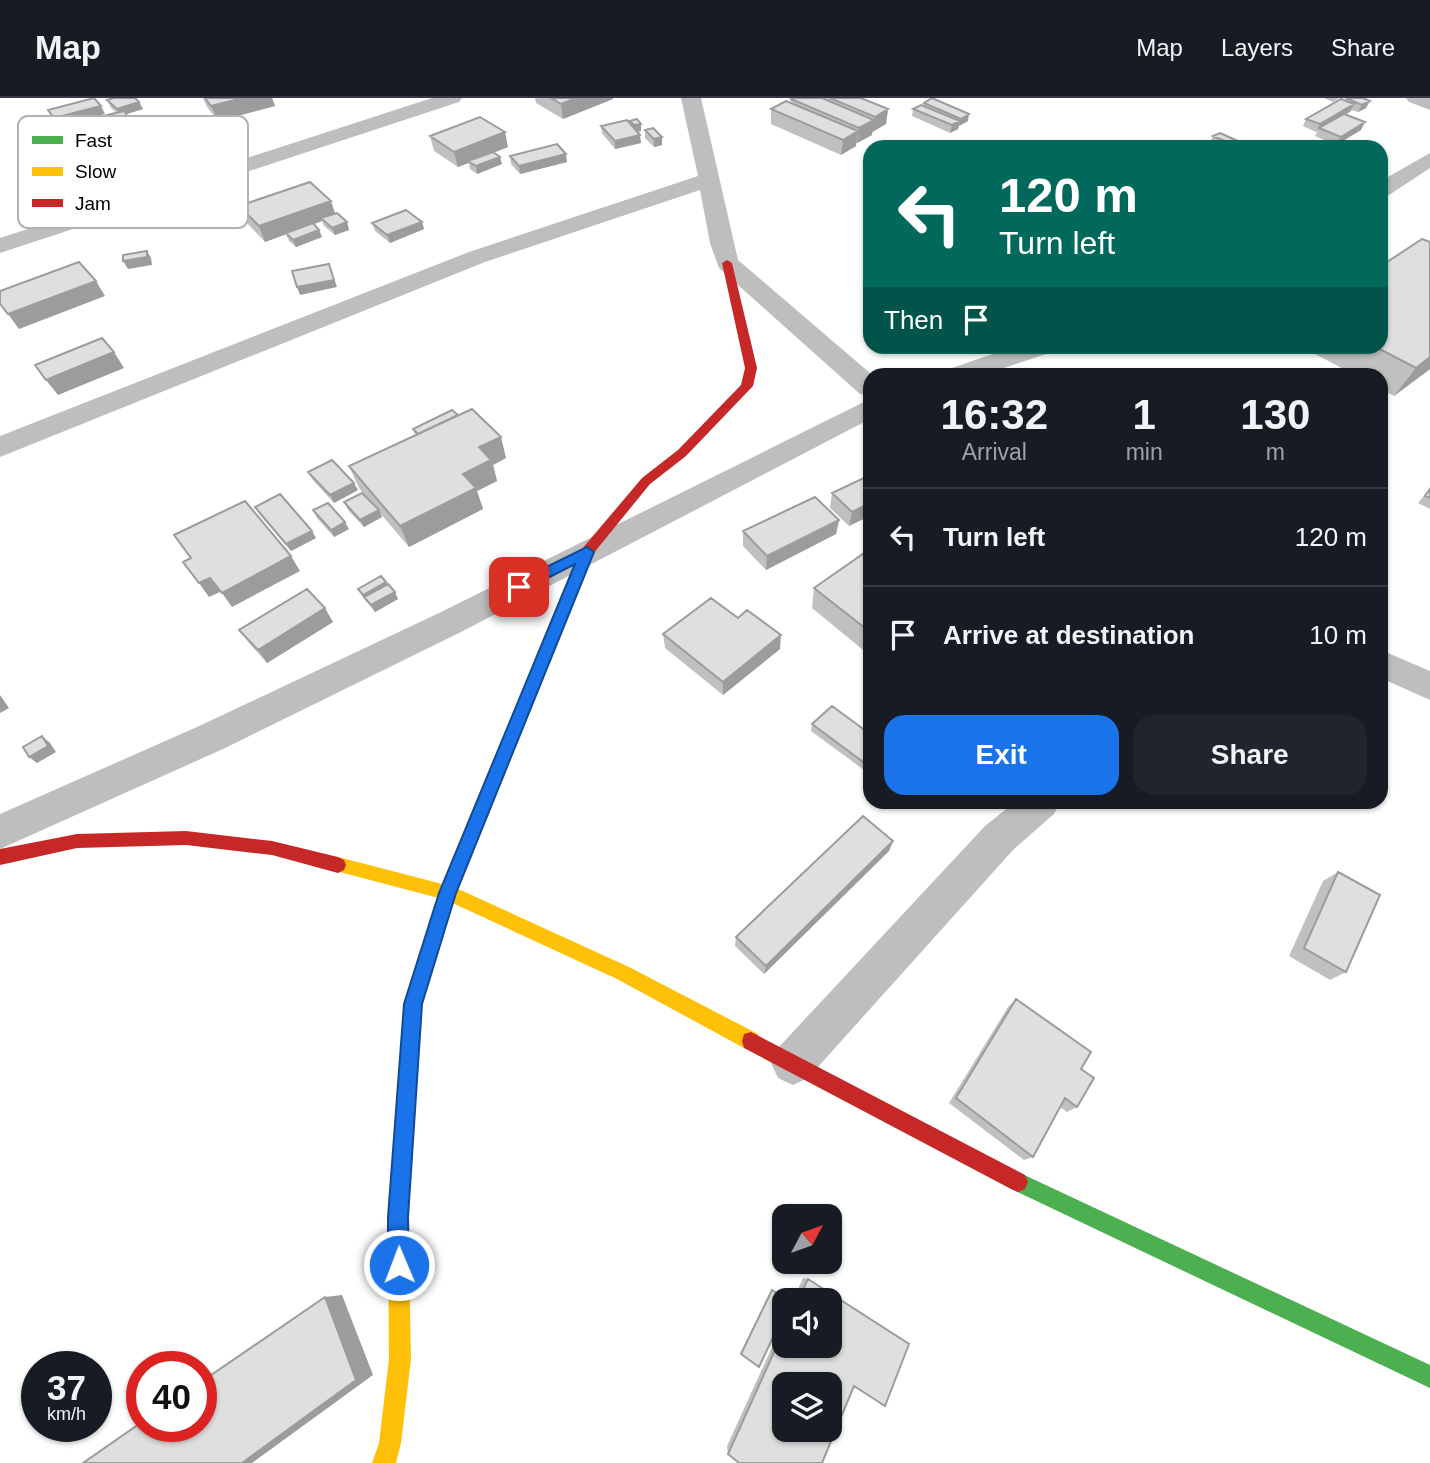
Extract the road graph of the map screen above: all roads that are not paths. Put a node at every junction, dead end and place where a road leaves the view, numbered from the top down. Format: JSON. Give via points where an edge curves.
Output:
{"nodes":[{"id":1,"x":452,"y":98,"type":"edge"},
{"id":2,"x":691,"y":98,"type":"edge"},
{"id":3,"x":1416,"y":98,"type":"edge"},
{"id":4,"x":1430,"y":104,"type":"edge"},
{"id":5,"x":1430,"y":159,"type":"edge"},
{"id":6,"x":248,"y":165,"type":"edge"},
{"id":7,"x":710,"y":178,"type":"junction"},
{"id":8,"x":1400,"y":178,"type":"junction"},
{"id":9,"x":1388,"y":186,"type":"edge"},
{"id":10,"x":1430,"y":187,"type":"edge"},
{"id":11,"x":55,"y":228,"type":"edge"},
{"id":12,"x":0,"y":246,"type":"edge"},
{"id":13,"x":727,"y":263,"type":"junction"},
{"id":14,"x":1019,"y":354,"type":"edge"},
{"id":15,"x":978,"y":368,"type":"edge"},
{"id":16,"x":863,"y":382,"type":"edge"},
{"id":17,"x":863,"y":412,"type":"edge"},
{"id":18,"x":0,"y":447,"type":"edge"},
{"id":19,"x":587,"y":552,"type":"junction"},
{"id":20,"x":1388,"y":666,"type":"edge"},
{"id":21,"x":1430,"y":686,"type":"edge"},
{"id":22,"x":1033,"y":809,"type":"edge"},
{"id":23,"x":0,"y":832,"type":"edge"},
{"id":24,"x":0,"y":857,"type":"edge"},
{"id":25,"x":448,"y":893,"type":"junction"},
{"id":26,"x":793,"y":1063,"type":"junction"},
{"id":27,"x":1430,"y":1377,"type":"edge"},
{"id":28,"x":384,"y":1463,"type":"edge"}],
"edges":[{"from":1,"to":6,"type":"street"},
{"from":2,"to":7,"type":"street"},
{"from":3,"to":4,"type":"street"},
{"from":5,"to":8,"type":"street"},
{"from":7,"to":13,"type":"street"},
{"from":7,"to":18,"type":"street","via":[[477,257]]},
{"from":8,"to":9,"type":"street"},
{"from":8,"to":10,"type":"street"},
{"from":11,"to":12,"type":"street"},
{"from":13,"to":16,"type":"street"},
{"from":13,"to":19,"type":"street","via":[[751,368],[747,386],[682,453],[646,481]]},
{"from":14,"to":15,"type":"street"},
{"from":17,"to":19,"type":"street"},
{"from":19,"to":23,"type":"street","via":[[210,738]]},
{"from":19,"to":25,"type":"street"},
{"from":20,"to":21,"type":"street"},
{"from":22,"to":26,"type":"street","via":[[999,838]]},
{"from":24,"to":25,"type":"street","via":[[77,841],[186,838],[272,848]]},
{"from":25,"to":26,"type":"street","via":[[623,973]]},
{"from":25,"to":28,"type":"street","via":[[413,1004],[398,1217],[400,1359]]},
{"from":26,"to":27,"type":"street","via":[[1021,1183]]}]}
